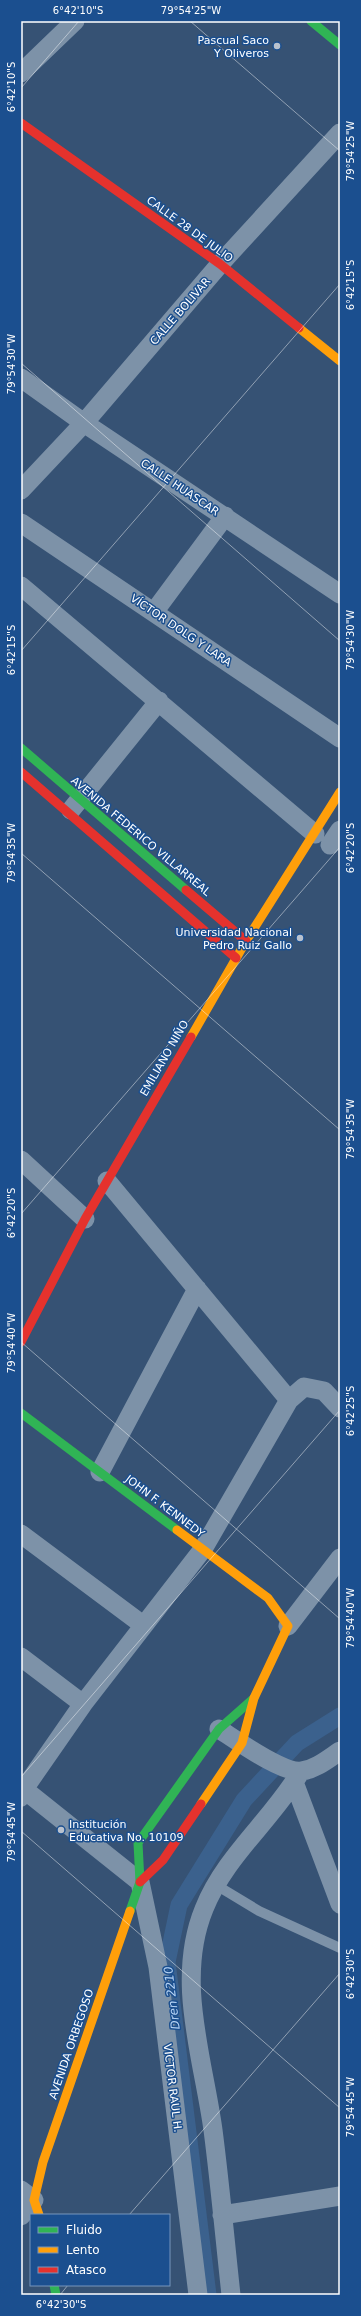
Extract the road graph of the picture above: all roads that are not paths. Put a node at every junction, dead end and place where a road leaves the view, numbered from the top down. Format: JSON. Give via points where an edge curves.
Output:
{"nodes":[{"id":1,"x":75,"y":21,"type":"edge"},
{"id":2,"x":312,"y":21,"type":"edge"},
{"id":3,"x":340,"y":45,"type":"edge"},
{"id":4,"x":21,"y":73,"type":"edge"},
{"id":5,"x":21,"y":124,"type":"edge"},
{"id":6,"x":340,"y":133,"type":"edge"},
{"id":7,"x":220,"y":264,"type":"junction"},
{"id":8,"x":340,"y":361,"type":"edge"},
{"id":9,"x":21,"y":378,"type":"edge"},
{"id":10,"x":84,"y":423,"type":"junction"},
{"id":11,"x":21,"y":490,"type":"edge"},
{"id":12,"x":225,"y":516,"type":"junction"},
{"id":13,"x":21,"y":523,"type":"edge"},
{"id":14,"x":21,"y":586,"type":"edge"},
{"id":15,"x":340,"y":594,"type":"edge"},
{"id":16,"x":154,"y":612,"type":"junction"},
{"id":17,"x":159,"y":701,"type":"junction"},
{"id":18,"x":340,"y":738,"type":"edge"},
{"id":19,"x":21,"y":748,"type":"edge"},
{"id":20,"x":21,"y":772,"type":"edge"},
{"id":21,"x":340,"y":792,"type":"edge"},
{"id":22,"x":74,"y":806,"type":"junction"},
{"id":23,"x":340,"y":830,"type":"edge"},
{"id":24,"x":315,"y":834,"type":"junction"},
{"id":25,"x":330,"y":845,"type":"dead end"},
{"id":26,"x":246,"y":941,"type":"junction"},
{"id":27,"x":236,"y":958,"type":"junction"},
{"id":28,"x":21,"y":1160,"type":"edge"},
{"id":29,"x":107,"y":1181,"type":"junction"},
{"id":30,"x":85,"y":1218,"type":"junction"},
{"id":31,"x":196,"y":1289,"type":"junction"},
{"id":32,"x":21,"y":1342,"type":"edge"},
{"id":33,"x":289,"y":1400,"type":"junction"},
{"id":34,"x":340,"y":1408,"type":"edge"},
{"id":35,"x":21,"y":1413,"type":"edge"},
{"id":36,"x":100,"y":1472,"type":"junction"},
{"id":37,"x":21,"y":1534,"type":"edge"},
{"id":38,"x":203,"y":1549,"type":"junction"},
{"id":39,"x":340,"y":1558,"type":"edge"},
{"id":40,"x":143,"y":1626,"type":"junction"},
{"id":41,"x":288,"y":1626,"type":"junction"},
{"id":42,"x":21,"y":1657,"type":"edge"},
{"id":43,"x":254,"y":1698,"type":"junction"},
{"id":44,"x":83,"y":1704,"type":"junction"},
{"id":45,"x":219,"y":1729,"type":"junction"},
{"id":46,"x":242,"y":1743,"type":"junction"},
{"id":47,"x":340,"y":1751,"type":"edge"},
{"id":48,"x":293,"y":1774,"type":"junction"},
{"id":49,"x":22,"y":1791,"type":"edge"},
{"id":50,"x":140,"y":1882,"type":"junction"},
{"id":51,"x":216,"y":1885,"type":"junction"},
{"id":52,"x":340,"y":1904,"type":"edge"},
{"id":53,"x":340,"y":1948,"type":"edge"},
{"id":54,"x":340,"y":2196,"type":"edge"},
{"id":55,"x":31,"y":2202,"type":"edge"},
{"id":56,"x":222,"y":2215,"type":"junction"},
{"id":57,"x":21,"y":2216,"type":"edge"},
{"id":58,"x":198,"y":2295,"type":"edge"},
{"id":59,"x":231,"y":2295,"type":"edge"}],
"edges":[{"from":1,"to":4,"type":"street"},
{"from":2,"to":3,"type":"main road"},
{"from":5,"to":7,"type":"main road","name":"CALLE 28 DE JULIO"},
{"from":6,"to":7,"type":"street","name":"CALLE BOLIVAR"},
{"from":7,"to":8,"type":"main road","name":"CALLE 28 DE JULIO"},
{"from":7,"to":10,"type":"street","name":"CALLE BOLIVAR"},
{"from":9,"to":10,"type":"street","name":"CALLE HUASCAR"},
{"from":10,"to":11,"type":"street","name":"CALLE BOLIVAR"},
{"from":10,"to":12,"type":"street","name":"CALLE HUASCAR"},
{"from":12,"to":15,"type":"street","name":"CALLE HUASCAR"},
{"from":12,"to":16,"type":"street"},
{"from":13,"to":16,"type":"street","name":"VÍCTOR DOLG Y LARA"},
{"from":14,"to":17,"type":"street"},
{"from":16,"to":18,"type":"street","name":"VÍCTOR DOLG Y LARA"},
{"from":17,"to":22,"type":"street"},
{"from":17,"to":24,"type":"street"},
{"from":19,"to":22,"type":"main road","name":"AVENIDA FEDERICO VILLARREAL"},
{"from":20,"to":22,"type":"main road","name":"AVENIDA FEDERICO VILLARREAL"},
{"from":21,"to":24,"type":"main road","name":"EMILIANO NIÑO"},
{"from":22,"to":26,"type":"main road","name":"AVENIDA FEDERICO VILLARREAL"},
{"from":22,"to":27,"type":"main road","name":"AVENIDA FEDERICO VILLARREAL"},
{"from":23,"to":25,"type":"street"},
{"from":24,"to":26,"type":"main road","name":"EMILIANO NIÑO"},
{"from":26,"to":27,"type":"main road","name":"EMILIANO NIÑO"},
{"from":27,"to":29,"type":"main road","name":"EMILIANO NIÑO"},
{"from":28,"to":30,"type":"street"},
{"from":29,"to":30,"type":"main road","name":"EMILIANO NIÑO"},
{"from":29,"to":31,"type":"street"},
{"from":30,"to":32,"type":"main road","name":"EMILIANO NIÑO"},
{"from":31,"to":33,"type":"street"},
{"from":31,"to":36,"type":"street"},
{"from":33,"to":34,"type":"street","via":[[304,1387],[324,1391]]},
{"from":33,"to":38,"type":"street"},
{"from":35,"to":36,"type":"main road","name":"JOHN F. KENNEDY"},
{"from":36,"to":38,"type":"main road","name":"JOHN F. KENNEDY"},
{"from":37,"to":40,"type":"street"},
{"from":38,"to":40,"type":"street"},
{"from":38,"to":41,"type":"main road","name":"JOHN F. KENNEDY","via":[[268,1598]]},
{"from":39,"to":41,"type":"street"},
{"from":40,"to":44,"type":"street"},
{"from":41,"to":43,"type":"main road","name":"AVENIDA ORBEGOSO"},
{"from":42,"to":44,"type":"street"},
{"from":43,"to":45,"type":"main road","name":"AVENIDA ORBEGOSO"},
{"from":43,"to":46,"type":"main road","name":"AVENIDA ORBEGOSO"},
{"from":44,"to":49,"type":"street"},
{"from":45,"to":46,"type":"street"},
{"from":45,"to":50,"type":"main road","name":"AVENIDA ORBEGOSO","via":[[138,1844]]},
{"from":46,"to":48,"type":"street"},
{"from":46,"to":50,"type":"main road","name":"AVENIDA ORBEGOSO","via":[[163,1860]]},
{"from":47,"to":48,"type":"street","via":[[318,1765]]},
{"from":48,"to":51,"type":"street"},
{"from":48,"to":52,"type":"street"},
{"from":49,"to":50,"type":"street"},
{"from":50,"to":55,"type":"main road","name":"AVENIDA ORBEGOSO"},
{"from":50,"to":58,"type":"street","name":"VICTOR RAUL H.","via":[[158,1967]]},
{"from":51,"to":53,"type":"lane","via":[[260,1911]]},
{"from":51,"to":56,"type":"street","via":[[198,1925],[190,1989],[213,2130]]},
{"from":54,"to":56,"type":"street"},
{"from":55,"to":57,"type":"street"},
{"from":56,"to":59,"type":"street"}]}
